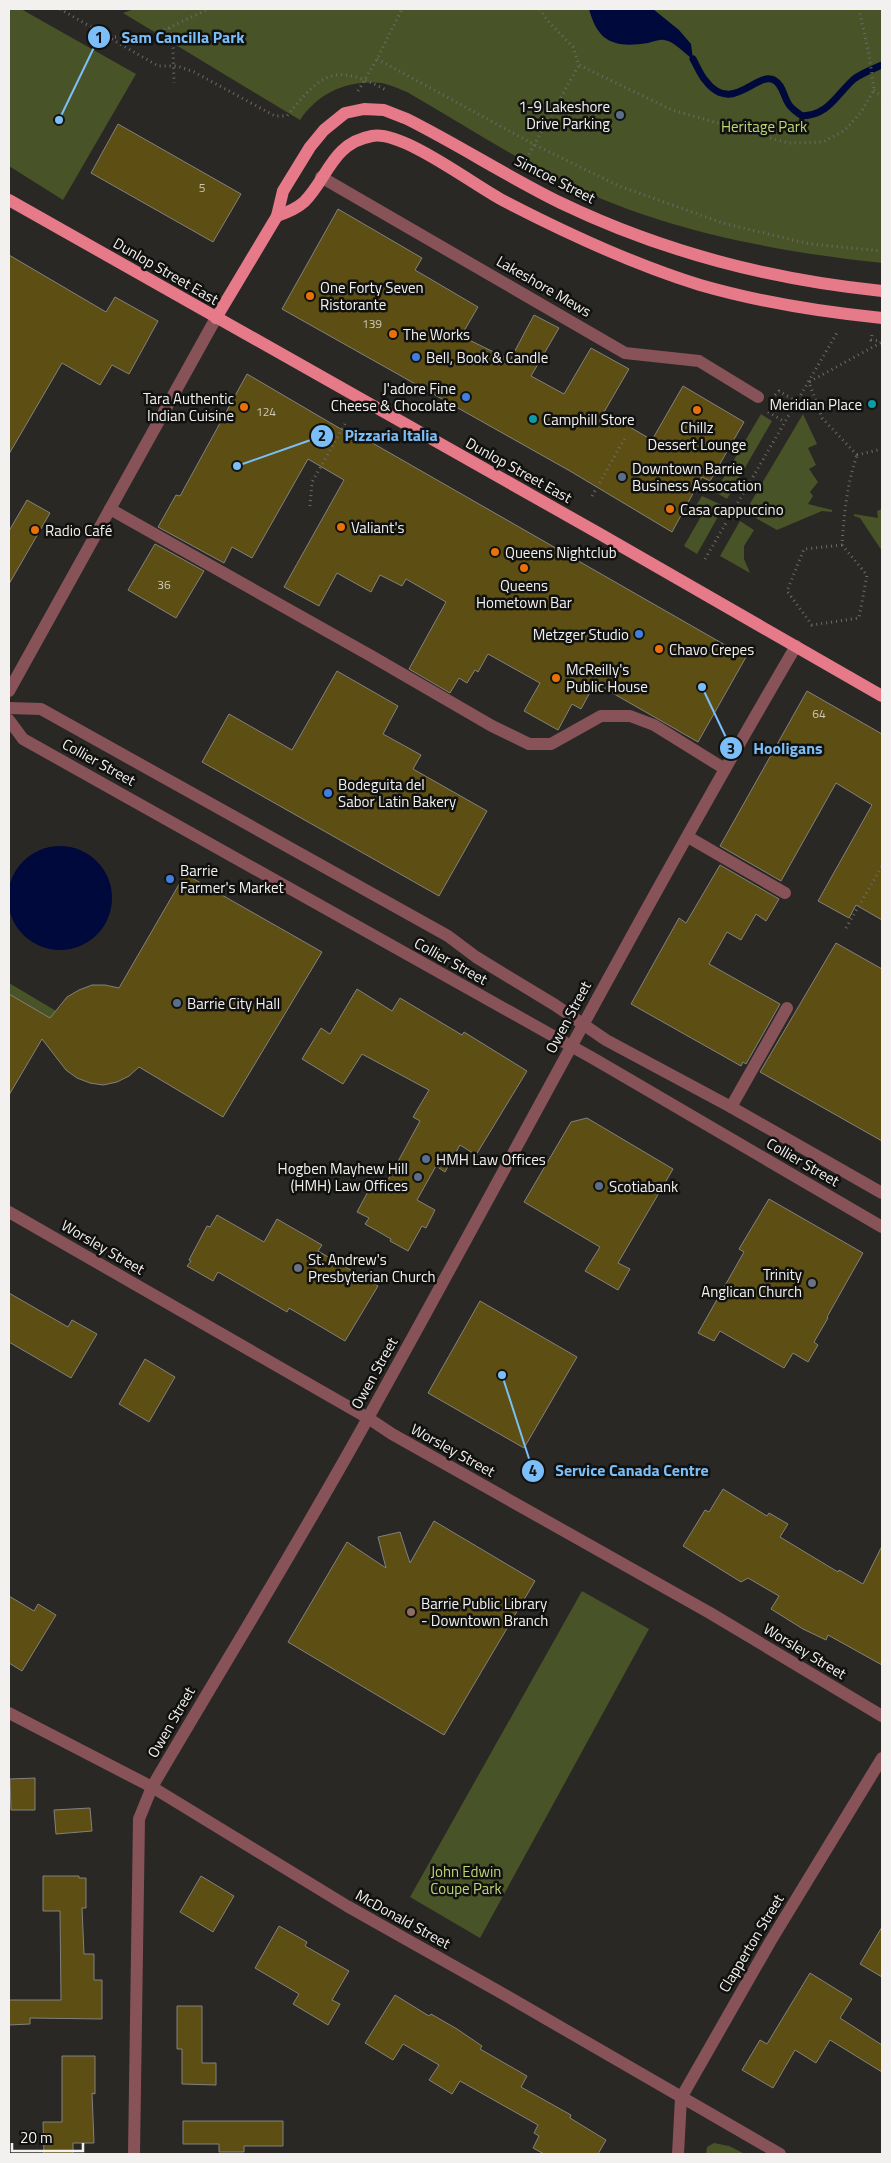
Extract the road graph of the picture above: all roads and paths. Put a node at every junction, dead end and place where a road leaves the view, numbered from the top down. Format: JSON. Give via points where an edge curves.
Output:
{"nodes":[{"id":1,"x":60,"y":9,"type":"edge"},
{"id":2,"x":208,"y":9,"type":"edge"},
{"id":3,"x":402,"y":9,"type":"edge"},
{"id":4,"x":540,"y":9,"type":"edge"},
{"id":5,"x":860,"y":9,"type":"edge"},
{"id":6,"x":169,"y":28,"type":"junction"},
{"id":7,"x":110,"y":37,"type":"junction"},
{"id":8,"x":377,"y":59,"type":"junction"},
{"id":9,"x":579,"y":65,"type":"junction"},
{"id":10,"x":173,"y":66,"type":"junction"},
{"id":11,"x":174,"y":83,"type":"dead end"},
{"id":12,"x":874,"y":90,"type":"junction"},
{"id":13,"x":882,"y":97,"type":"edge"},
{"id":14,"x":345,"y":113,"type":"junction"},
{"id":15,"x":287,"y":116,"type":"dead end"},
{"id":16,"x":534,"y":145,"type":"junction"},
{"id":17,"x":522,"y":167,"type":"dead end"},
{"id":18,"x":322,"y":176,"type":"junction"},
{"id":19,"x":9,"y":200,"type":"edge"},
{"id":20,"x":277,"y":216,"type":"junction"},
{"id":21,"x":882,"y":251,"type":"edge"},
{"id":22,"x":882,"y":291,"type":"edge"},
{"id":23,"x":216,"y":318,"type":"junction"},
{"id":24,"x":882,"y":318,"type":"edge"},
{"id":25,"x":838,"y":331,"type":"dead end"},
{"id":26,"x":871,"y":340,"type":"dead end"},
{"id":27,"x":882,"y":341,"type":"edge"},
{"id":28,"x":808,"y":382,"type":"junction"},
{"id":29,"x":758,"y":397,"type":"dead end"},
{"id":30,"x":773,"y":397,"type":"dead end"},
{"id":31,"x":797,"y":402,"type":"junction"},
{"id":32,"x":766,"y":411,"type":"dead end"},
{"id":33,"x":785,"y":422,"type":"junction"},
{"id":34,"x":345,"y":424,"type":"dead end"},
{"id":35,"x":625,"y":438,"type":"dead end"},
{"id":36,"x":882,"y":449,"type":"edge"},
{"id":37,"x":857,"y":455,"type":"junction"},
{"id":38,"x":592,"y":496,"type":"dead end"},
{"id":39,"x":310,"y":506,"type":"dead end"},
{"id":40,"x":110,"y":509,"type":"junction"},
{"id":41,"x":842,"y":545,"type":"junction"},
{"id":42,"x":705,"y":559,"type":"dead end"},
{"id":43,"x":796,"y":646,"type":"junction"},
{"id":44,"x":9,"y":692,"type":"edge"},
{"id":45,"x":882,"y":696,"type":"edge"},
{"id":46,"x":9,"y":708,"type":"edge"},
{"id":47,"x":9,"y":720,"type":"edge"},
{"id":48,"x":725,"y":769,"type":"junction"},
{"id":49,"x":688,"y":837,"type":"junction"},
{"id":50,"x":882,"y":866,"type":"edge"},
{"id":51,"x":786,"y":893,"type":"dead end"},
{"id":52,"x":846,"y":928,"type":"dead end"},
{"id":53,"x":787,"y":1008,"type":"dead end"},
{"id":54,"x":582,"y":1024,"type":"junction"},
{"id":55,"x":570,"y":1047,"type":"junction"},
{"id":56,"x":731,"y":1107,"type":"junction"},
{"id":57,"x":882,"y":1192,"type":"edge"},
{"id":58,"x":9,"y":1212,"type":"edge"},
{"id":59,"x":882,"y":1227,"type":"edge"},
{"id":60,"x":368,"y":1418,"type":"junction"},
{"id":61,"x":9,"y":1713,"type":"edge"},
{"id":62,"x":882,"y":1716,"type":"edge"},
{"id":63,"x":24,"y":1722,"type":"junction"},
{"id":64,"x":9,"y":1723,"type":"edge"},
{"id":65,"x":882,"y":1758,"type":"edge"},
{"id":66,"x":152,"y":1787,"type":"junction"},
{"id":67,"x":681,"y":2098,"type":"junction"},
{"id":68,"x":134,"y":2154,"type":"edge"},
{"id":69,"x":678,"y":2154,"type":"edge"},
{"id":70,"x":780,"y":2154,"type":"edge"}],
"edges":[{"from":1,"to":7,"type":"path"},
{"from":2,"to":6,"type":"path"},
{"from":3,"to":8,"type":"path"},
{"from":4,"to":9,"type":"path","via":[[573,47]]},
{"from":5,"to":12,"type":"path"},
{"from":6,"to":7,"type":"path","via":[[136,37]]},
{"from":6,"to":10,"type":"path"},
{"from":7,"to":10,"type":"path","via":[[158,66]]},
{"from":8,"to":14,"type":"path"},
{"from":8,"to":16,"type":"path"},
{"from":9,"to":12,"type":"path","via":[[672,110],[788,143],[823,142],[845,130]]},
{"from":9,"to":16,"type":"path"},
{"from":10,"to":11,"type":"path"},
{"from":10,"to":15,"type":"path","via":[[194,72],[275,116]]},
{"from":12,"to":13,"type":"path"},
{"from":14,"to":20,"type":"main road","via":[[310,147],[283,191]]},
{"from":14,"to":22,"type":"main road","name":"Simcoe Street","via":[[364,109],[384,110],[407,119],[561,202],[649,239],[702,256],[802,279]]},
{"from":16,"to":17,"type":"path"},
{"from":16,"to":21,"type":"path","via":[[619,186],[723,223],[810,244]]},
{"from":18,"to":20,"type":"main road","via":[[304,202]]},
{"from":18,"to":24,"type":"main road","via":[[337,155],[353,142],[373,135],[389,137],[413,146],[489,193],[566,233],[700,285],[770,302]]},
{"from":18,"to":29,"type":"street","name":"Lakeshore Mews","via":[[625,353],[699,361]]},
{"from":19,"to":23,"type":"main road","name":"Dunlop Street East"},
{"from":20,"to":23,"type":"main road"},
{"from":23,"to":40,"type":"street"},
{"from":23,"to":43,"type":"main road","name":"Dunlop Street East"},
{"from":25,"to":28,"type":"path"},
{"from":26,"to":27,"type":"path"},
{"from":27,"to":28,"type":"path"},
{"from":28,"to":31,"type":"path"},
{"from":28,"to":37,"type":"path","via":[[822,418]]},
{"from":30,"to":31,"type":"path","via":[[779,391]]},
{"from":31,"to":33,"type":"path"},
{"from":32,"to":33,"type":"path"},
{"from":33,"to":42,"type":"path"},
{"from":34,"to":39,"type":"path","via":[[312,482]]},
{"from":35,"to":38,"type":"path"},
{"from":36,"to":37,"type":"path"},
{"from":37,"to":41,"type":"path","via":[[844,513]]},
{"from":40,"to":44,"type":"street"},
{"from":40,"to":48,"type":"street","via":[[529,744],[551,744],[601,716],[630,716],[654,724]]},
{"from":41,"to":41,"type":"path","via":[[867,575],[858,618],[812,625],[787,591],[804,549]]},
{"from":43,"to":45,"type":"main road","name":"Dunlop Street East"},
{"from":43,"to":48,"type":"street","name":"Owen Street"},
{"from":46,"to":54,"type":"street","name":"Collier Street","via":[[42,709],[448,936]]},
{"from":47,"to":55,"type":"street","name":"Collier Street","via":[[23,738]]},
{"from":48,"to":49,"type":"street","name":"Owen Street"},
{"from":49,"to":51,"type":"street"},
{"from":49,"to":54,"type":"street","name":"Owen Street"},
{"from":50,"to":52,"type":"path"},
{"from":53,"to":56,"type":"street"},
{"from":54,"to":55,"type":"street","name":"Owen Street"},
{"from":54,"to":56,"type":"street","name":"Collier Street"},
{"from":55,"to":59,"type":"street","name":"Collier Street"},
{"from":55,"to":60,"type":"street","name":"Owen Street"},
{"from":56,"to":57,"type":"street","name":"Collier Street"},
{"from":58,"to":60,"type":"street","name":"Worsley Street"},
{"from":60,"to":62,"type":"street","name":"Worsley Street","via":[[710,1613]]},
{"from":60,"to":66,"type":"street","name":"Owen Street"},
{"from":61,"to":63,"type":"street","name":"McDonald Street"},
{"from":63,"to":64,"type":"street"},
{"from":63,"to":66,"type":"street","name":"McDonald Street"},
{"from":65,"to":67,"type":"street","name":"Clapperton Street","via":[[770,1942]]},
{"from":66,"to":67,"type":"street","name":"McDonald Street","via":[[347,1906]]},
{"from":66,"to":68,"type":"street","name":"Owen Street","via":[[139,1819]]},
{"from":67,"to":69,"type":"street","name":"Clapperton Street"},
{"from":67,"to":70,"type":"street","name":"McDonald Street"}]}
